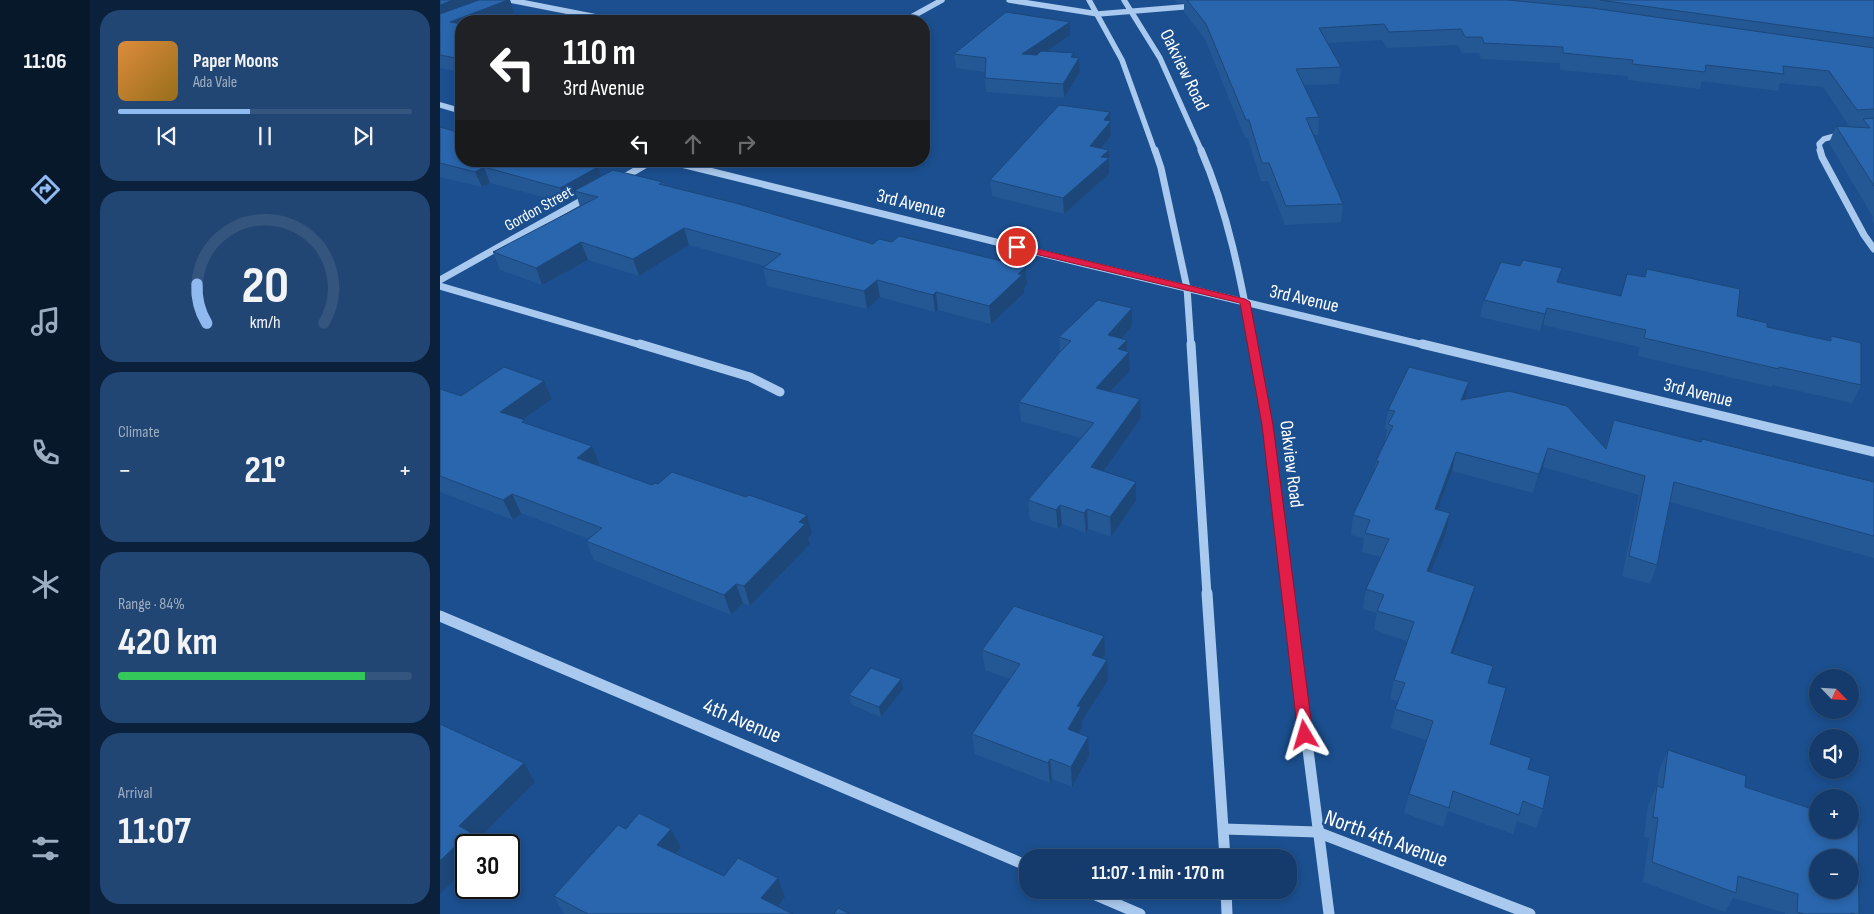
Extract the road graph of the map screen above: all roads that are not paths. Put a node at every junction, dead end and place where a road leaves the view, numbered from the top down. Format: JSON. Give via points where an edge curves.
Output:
{"nodes":[{"id":1,"x":510,"y":0,"type":"edge"},
{"id":2,"x":942,"y":0,"type":"edge"},
{"id":3,"x":1009,"y":0,"type":"edge"},
{"id":4,"x":1089,"y":0,"type":"edge"},
{"id":5,"x":1124,"y":0,"type":"edge"},
{"id":6,"x":1200,"y":6,"type":"edge"},
{"id":7,"x":1132,"y":11,"type":"junction"},
{"id":8,"x":1098,"y":14,"type":"junction"},
{"id":9,"x":586,"y":15,"type":"edge"},
{"id":10,"x":915,"y":15,"type":"edge"},
{"id":11,"x":440,"y":106,"type":"edge"},
{"id":12,"x":455,"y":110,"type":"edge"},
{"id":13,"x":1845,"y":134,"type":"edge"},
{"id":14,"x":642,"y":167,"type":"edge"},
{"id":15,"x":693,"y":167,"type":"edge"},
{"id":16,"x":612,"y":184,"type":"edge"},
{"id":17,"x":595,"y":193,"type":"edge"},
{"id":18,"x":1874,"y":249,"type":"edge"},
{"id":19,"x":440,"y":280,"type":"edge"},
{"id":20,"x":440,"y":286,"type":"edge"},
{"id":21,"x":1187,"y":288,"type":"junction"},
{"id":22,"x":1245,"y":302,"type":"junction"},
{"id":23,"x":780,"y":392,"type":"dead end"},
{"id":24,"x":1874,"y":452,"type":"edge"},
{"id":25,"x":440,"y":616,"type":"edge"},
{"id":26,"x":1224,"y":829,"type":"junction"},
{"id":27,"x":1317,"y":832,"type":"junction"},
{"id":28,"x":1225,"y":849,"type":"edge"},
{"id":29,"x":1019,"y":862,"type":"edge"},
{"id":30,"x":1105,"y":899,"type":"edge"},
{"id":31,"x":1226,"y":899,"type":"edge"},
{"id":32,"x":1140,"y":914,"type":"edge"},
{"id":33,"x":1227,"y":914,"type":"edge"},
{"id":34,"x":1329,"y":914,"type":"edge"},
{"id":35,"x":1530,"y":914,"type":"edge"}],
"edges":[{"from":1,"to":9,"type":"street"},
{"from":2,"to":10,"type":"street"},
{"from":3,"to":8,"type":"street"},
{"from":4,"to":8,"type":"street"},
{"from":5,"to":7,"type":"street","name":"Oakview Road"},
{"from":6,"to":7,"type":"street"},
{"from":7,"to":8,"type":"street"},
{"from":7,"to":22,"type":"street","name":"Oakview Road","via":[[1160,58],[1208,166],[1235,255]]},
{"from":8,"to":21,"type":"street","via":[[1122,60],[1160,168]]},
{"from":11,"to":12,"type":"street"},
{"from":13,"to":18,"type":"street","via":[[1824,139],[1819,144],[1822,157]]},
{"from":14,"to":16,"type":"street"},
{"from":15,"to":21,"type":"street","name":"3rd Avenue"},
{"from":17,"to":19,"type":"street","name":"Gordon Street"},
{"from":20,"to":23,"type":"street","via":[[750,377]]},
{"from":21,"to":22,"type":"street","name":"3rd Avenue"},
{"from":21,"to":26,"type":"street"},
{"from":22,"to":24,"type":"street","name":"3rd Avenue"},
{"from":22,"to":27,"type":"street","name":"Oakview Road","via":[[1267,425]]},
{"from":25,"to":29,"type":"street","name":"4th Avenue"},
{"from":26,"to":27,"type":"street","name":"North 4th Avenue"},
{"from":26,"to":28,"type":"street"},
{"from":27,"to":34,"type":"street","name":"Oakview Road"},
{"from":27,"to":35,"type":"street","name":"North 4th Avenue"},
{"from":30,"to":32,"type":"street"},
{"from":31,"to":33,"type":"street"}]}
